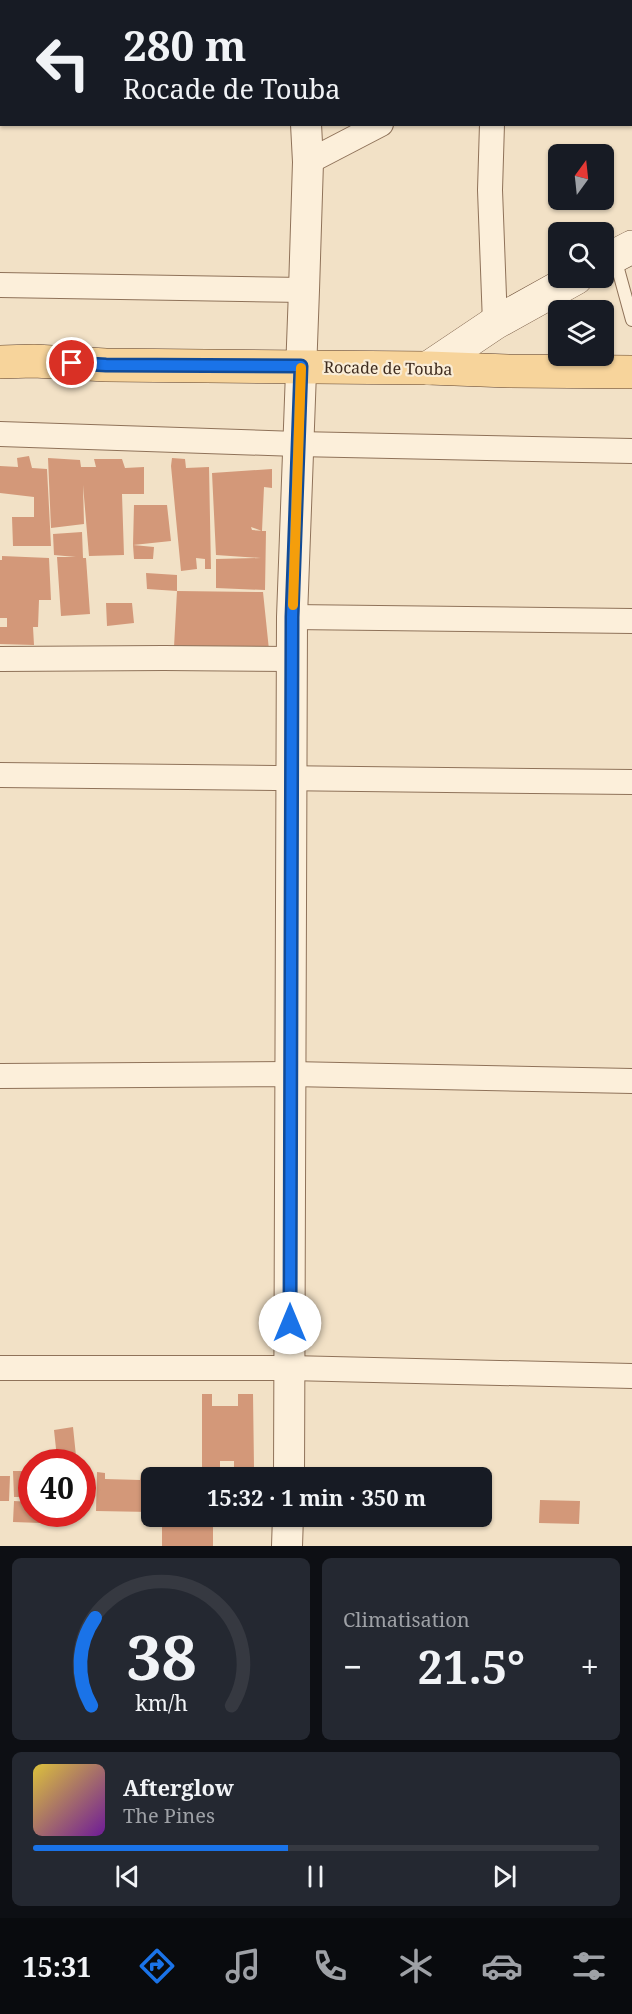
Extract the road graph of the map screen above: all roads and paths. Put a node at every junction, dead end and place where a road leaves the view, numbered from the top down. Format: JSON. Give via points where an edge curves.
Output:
{"nodes":[{"id":1,"x":306,"y":126,"type":"edge"},
{"id":2,"x":377,"y":126,"type":"edge"},
{"id":3,"x":492,"y":126,"type":"edge"},
{"id":4,"x":308,"y":162,"type":"junction"},
{"id":5,"x":616,"y":255,"type":"edge"},
{"id":6,"x":0,"y":285,"type":"edge"},
{"id":7,"x":558,"y":288,"type":"edge"},
{"id":8,"x":304,"y":290,"type":"junction"},
{"id":9,"x":632,"y":320,"type":"edge"},
{"id":10,"x":495,"y":323,"type":"junction"},
{"id":11,"x":0,"y":362,"type":"edge"},
{"id":12,"x":301,"y":366,"type":"junction"},
{"id":13,"x":428,"y":368,"type":"junction"},
{"id":14,"x":632,"y":372,"type":"edge"},
{"id":15,"x":0,"y":434,"type":"edge"},
{"id":16,"x":297,"y":444,"type":"junction"},
{"id":17,"x":632,"y":451,"type":"edge"},
{"id":18,"x":292,"y":617,"type":"junction"},
{"id":19,"x":632,"y":621,"type":"edge"},
{"id":20,"x":0,"y":659,"type":"edge"},
{"id":21,"x":292,"y":659,"type":"junction"},
{"id":22,"x":0,"y":775,"type":"edge"},
{"id":23,"x":292,"y":778,"type":"junction"},
{"id":24,"x":632,"y":782,"type":"edge"},
{"id":25,"x":291,"y":1074,"type":"junction"},
{"id":26,"x":0,"y":1076,"type":"edge"},
{"id":27,"x":632,"y":1080,"type":"edge"},
{"id":28,"x":0,"y":1368,"type":"edge"},
{"id":29,"x":290,"y":1368,"type":"junction"},
{"id":30,"x":632,"y":1376,"type":"edge"},
{"id":31,"x":289,"y":1467,"type":"edge"},
{"id":32,"x":288,"y":1527,"type":"edge"},
{"id":33,"x":287,"y":1546,"type":"edge"}],
"edges":[{"from":1,"to":4,"type":"street"},
{"from":2,"to":4,"type":"street"},
{"from":3,"to":10,"type":"street"},
{"from":4,"to":8,"type":"street"},
{"from":5,"to":9,"type":"lane"},
{"from":6,"to":8,"type":"street"},
{"from":7,"to":10,"type":"main road"},
{"from":8,"to":12,"type":"street"},
{"from":10,"to":13,"type":"main road"},
{"from":11,"to":12,"type":"main road","name":"Rocade de Touba"},
{"from":12,"to":13,"type":"main road","name":"Rocade de Touba"},
{"from":12,"to":16,"type":"street"},
{"from":13,"to":14,"type":"main road","name":"Rocade de Touba"},
{"from":15,"to":16,"type":"street"},
{"from":16,"to":17,"type":"street"},
{"from":16,"to":18,"type":"street"},
{"from":18,"to":19,"type":"street"},
{"from":18,"to":21,"type":"street"},
{"from":20,"to":21,"type":"street"},
{"from":21,"to":23,"type":"street"},
{"from":22,"to":23,"type":"street"},
{"from":23,"to":24,"type":"street"},
{"from":23,"to":25,"type":"street"},
{"from":25,"to":26,"type":"street"},
{"from":25,"to":27,"type":"street"},
{"from":25,"to":29,"type":"street"},
{"from":28,"to":29,"type":"street"},
{"from":29,"to":30,"type":"street"},
{"from":29,"to":31,"type":"street"},
{"from":32,"to":33,"type":"street"}]}
